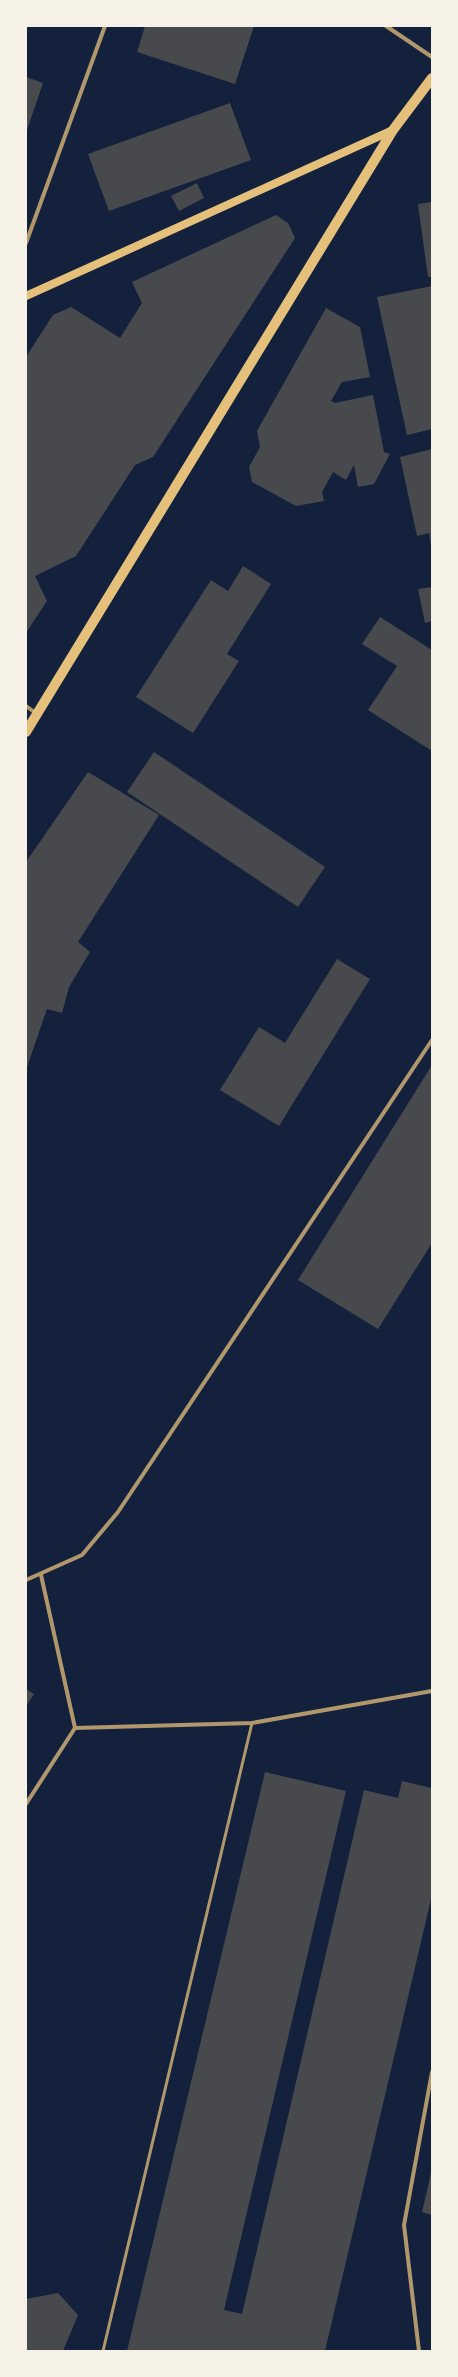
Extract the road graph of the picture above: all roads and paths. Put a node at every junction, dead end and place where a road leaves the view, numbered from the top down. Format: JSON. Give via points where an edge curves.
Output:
{"nodes":[{"id":1,"x":105,"y":26,"type":"edge"},
{"id":2,"x":386,"y":26,"type":"edge"},
{"id":3,"x":432,"y":57,"type":"edge"},
{"id":4,"x":432,"y":78,"type":"edge"},
{"id":5,"x":393,"y":130,"type":"junction"},
{"id":6,"x":26,"y":244,"type":"edge"},
{"id":7,"x":26,"y":296,"type":"edge"},
{"id":8,"x":26,"y":706,"type":"edge"},
{"id":9,"x":38,"y":714,"type":"junction"},
{"id":10,"x":26,"y":732,"type":"edge"},
{"id":11,"x":432,"y":1040,"type":"edge"},
{"id":12,"x":42,"y":1575,"type":"junction"},
{"id":13,"x":26,"y":1580,"type":"edge"},
{"id":14,"x":432,"y":1691,"type":"edge"},
{"id":15,"x":252,"y":1723,"type":"junction"},
{"id":16,"x":75,"y":1728,"type":"junction"},
{"id":17,"x":26,"y":1804,"type":"edge"},
{"id":18,"x":432,"y":2072,"type":"edge"},
{"id":19,"x":103,"y":2351,"type":"edge"},
{"id":20,"x":420,"y":2351,"type":"edge"}],
"edges":[{"from":1,"to":6,"type":"street"},
{"from":2,"to":3,"type":"street"},
{"from":4,"to":5,"type":"main road"},
{"from":5,"to":7,"type":"main road"},
{"from":5,"to":9,"type":"main road"},
{"from":8,"to":9,"type":"street"},
{"from":9,"to":10,"type":"main road"},
{"from":11,"to":12,"type":"street","via":[[118,1512],[82,1555]]},
{"from":12,"to":13,"type":"street"},
{"from":12,"to":16,"type":"street"},
{"from":14,"to":15,"type":"street"},
{"from":15,"to":16,"type":"street"},
{"from":15,"to":19,"type":"lane"},
{"from":16,"to":17,"type":"street"},
{"from":18,"to":20,"type":"street","via":[[404,2225]]}]}
